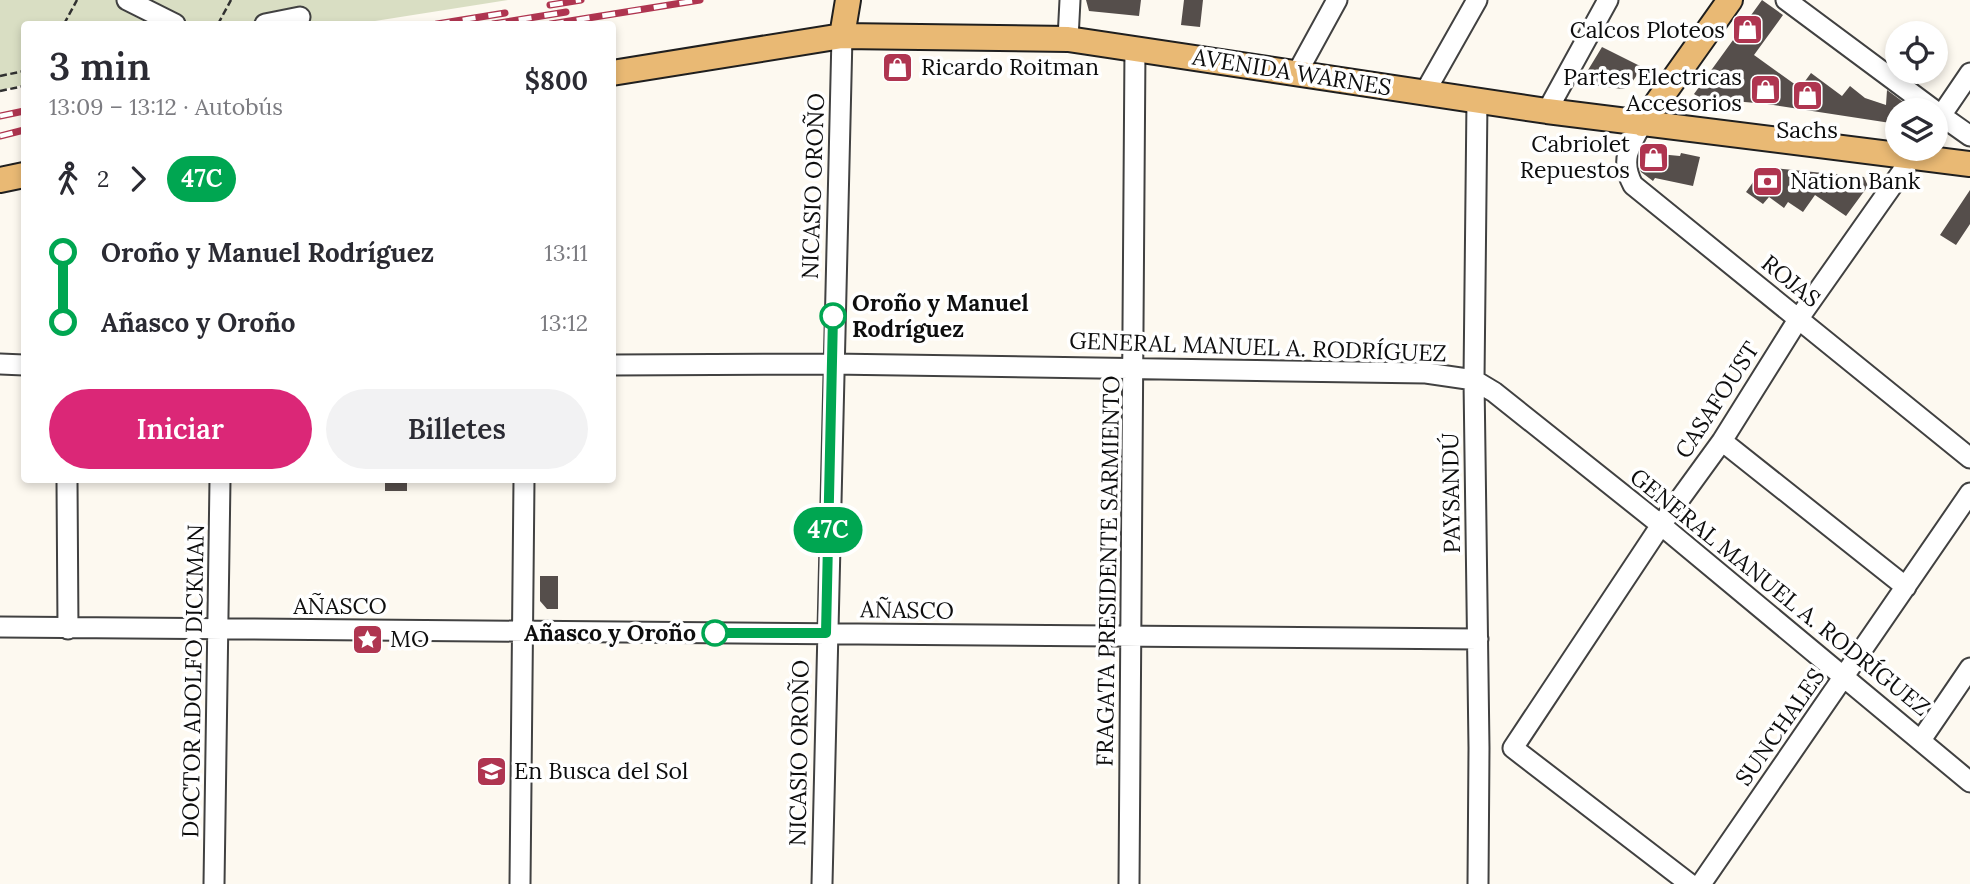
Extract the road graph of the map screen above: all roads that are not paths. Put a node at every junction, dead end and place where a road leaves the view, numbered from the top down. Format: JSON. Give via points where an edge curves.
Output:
{"nodes":[{"id":1,"x":127,"y":0,"type":"edge"},
{"id":2,"x":848,"y":0,"type":"edge"},
{"id":3,"x":1070,"y":0,"type":"edge"},
{"id":4,"x":1337,"y":0,"type":"edge"},
{"id":5,"x":1477,"y":0,"type":"edge"},
{"id":6,"x":1608,"y":0,"type":"edge"},
{"id":7,"x":1730,"y":0,"type":"edge"},
{"id":8,"x":1786,"y":0,"type":"edge"},
{"id":9,"x":300,"y":17,"type":"dead end"},
{"id":10,"x":169,"y":21,"type":"edge"},
{"id":11,"x":280,"y":21,"type":"edge"},
{"id":12,"x":842,"y":36,"type":"junction"},
{"id":13,"x":1068,"y":39,"type":"junction"},
{"id":14,"x":1135,"y":48,"type":"junction"},
{"id":15,"x":616,"y":72,"type":"edge"},
{"id":16,"x":1297,"y":73,"type":"junction"},
{"id":17,"x":1970,"y":73,"type":"edge"},
{"id":18,"x":1424,"y":92,"type":"junction"},
{"id":19,"x":1914,"y":98,"type":"edge"},
{"id":20,"x":1477,"y":100,"type":"junction"},
{"id":21,"x":1948,"y":100,"type":"edge"},
{"id":22,"x":1547,"y":111,"type":"junction"},
{"id":23,"x":1948,"y":122,"type":"edge"},
{"id":24,"x":1642,"y":124,"type":"junction"},
{"id":25,"x":1970,"y":136,"type":"edge"},
{"id":26,"x":1885,"y":150,"type":"edge"},
{"id":27,"x":1948,"y":160,"type":"edge"},
{"id":28,"x":1909,"y":161,"type":"edge"},
{"id":29,"x":1970,"y":164,"type":"edge"},
{"id":30,"x":21,"y":176,"type":"edge"},
{"id":31,"x":0,"y":180,"type":"edge"},
{"id":32,"x":1799,"y":318,"type":"junction"},
{"id":33,"x":0,"y":364,"type":"edge"},
{"id":34,"x":832,"y":364,"type":"junction"},
{"id":35,"x":21,"y":365,"type":"edge"},
{"id":36,"x":616,"y":365,"type":"edge"},
{"id":37,"x":1135,"y":367,"type":"junction"},
{"id":38,"x":1474,"y":380,"type":"junction"},
{"id":39,"x":1722,"y":441,"type":"junction"},
{"id":40,"x":1970,"y":458,"type":"edge"},
{"id":41,"x":67,"y":483,"type":"edge"},
{"id":42,"x":220,"y":483,"type":"edge"},
{"id":43,"x":524,"y":483,"type":"edge"},
{"id":44,"x":1970,"y":493,"type":"edge"},
{"id":45,"x":1661,"y":525,"type":"junction"},
{"id":46,"x":1906,"y":587,"type":"junction"},
{"id":47,"x":0,"y":627,"type":"edge"},
{"id":48,"x":68,"y":629,"type":"junction"},
{"id":49,"x":219,"y":630,"type":"junction"},
{"id":50,"x":520,"y":631,"type":"junction"},
{"id":51,"x":826,"y":633,"type":"junction"},
{"id":52,"x":1133,"y":637,"type":"junction"},
{"id":53,"x":1478,"y":639,"type":"junction"},
{"id":54,"x":1970,"y":668,"type":"edge"},
{"id":55,"x":1843,"y":677,"type":"junction"},
{"id":56,"x":1921,"y":740,"type":"junction"},
{"id":57,"x":1479,"y":748,"type":"junction"},
{"id":58,"x":1513,"y":748,"type":"junction"},
{"id":59,"x":1970,"y":782,"type":"edge"},
{"id":60,"x":214,"y":884,"type":"edge"},
{"id":61,"x":520,"y":884,"type":"edge"},
{"id":62,"x":822,"y":884,"type":"edge"},
{"id":63,"x":1129,"y":884,"type":"edge"},
{"id":64,"x":1478,"y":884,"type":"edge"},
{"id":65,"x":1690,"y":884,"type":"edge"},
{"id":66,"x":1701,"y":884,"type":"edge"}],
"edges":[{"from":1,"to":10,"type":"street"},
{"from":2,"to":12,"type":"main road"},
{"from":3,"to":13,"type":"street"},
{"from":4,"to":16,"type":"street"},
{"from":5,"to":18,"type":"street"},
{"from":6,"to":22,"type":"street"},
{"from":7,"to":24,"type":"main road"},
{"from":8,"to":19,"type":"street"},
{"from":9,"to":11,"type":"street"},
{"from":12,"to":13,"type":"main road","name":"AVENIDA WARNES"},
{"from":12,"to":15,"type":"main road","name":"AVENIDA WARNES"},
{"from":12,"to":34,"type":"street","name":"NICASIO OROÑO"},
{"from":13,"to":14,"type":"main road","name":"AVENIDA WARNES"},
{"from":14,"to":16,"type":"main road","name":"AVENIDA WARNES"},
{"from":14,"to":37,"type":"street","name":"FRAGATA PRESIDENTE SARMIENTO"},
{"from":16,"to":18,"type":"main road","name":"AVENIDA WARNES"},
{"from":17,"to":21,"type":"street"},
{"from":18,"to":20,"type":"main road","name":"AVENIDA WARNES"},
{"from":20,"to":22,"type":"main road","name":"AVENIDA WARNES"},
{"from":20,"to":38,"type":"street","name":"PAYSANDÚ"},
{"from":22,"to":24,"type":"main road","name":"AVENIDA WARNES"},
{"from":23,"to":25,"type":"street"},
{"from":24,"to":26,"type":"main road","name":"AVENIDA WARNES"},
{"from":24,"to":32,"type":"street","name":"ROJAS","via":[[1625,159],[1633,185]]},
{"from":27,"to":29,"type":"main road","name":"AVENIDA WARNES"},
{"from":28,"to":32,"type":"street","name":"CASAFOUST"},
{"from":30,"to":31,"type":"main road"},
{"from":32,"to":39,"type":"street","name":"CASAFOUST"},
{"from":32,"to":40,"type":"street","name":"ROJAS"},
{"from":33,"to":35,"type":"street"},
{"from":34,"to":36,"type":"street","name":"GENERAL MANUEL A. RODRÍGUEZ"},
{"from":34,"to":37,"type":"street","name":"GENERAL MANUEL A. RODRÍGUEZ"},
{"from":34,"to":51,"type":"street","name":"NICASIO OROÑO"},
{"from":37,"to":38,"type":"street","name":"GENERAL MANUEL A. RODRÍGUEZ","via":[[1426,373]]},
{"from":37,"to":52,"type":"street","name":"FRAGATA PRESIDENTE SARMIENTO"},
{"from":38,"to":45,"type":"street","name":"GENERAL MANUEL A. RODRÍGUEZ"},
{"from":38,"to":53,"type":"street","name":"PAYSANDÚ"},
{"from":39,"to":45,"type":"street","name":"CASAFOUST"},
{"from":39,"to":46,"type":"street"},
{"from":41,"to":48,"type":"street"},
{"from":42,"to":49,"type":"street","name":"DOCTOR ADOLFO DICKMAN"},
{"from":43,"to":50,"type":"street"},
{"from":44,"to":46,"type":"street","name":"SUNCHALES"},
{"from":45,"to":55,"type":"street","name":"GENERAL MANUEL A. RODRÍGUEZ"},
{"from":45,"to":58,"type":"street","name":"CASAFOUST"},
{"from":46,"to":55,"type":"street","name":"SUNCHALES"},
{"from":47,"to":48,"type":"street","name":"AÑASCO"},
{"from":48,"to":49,"type":"street","name":"AÑASCO"},
{"from":49,"to":50,"type":"street","name":"AÑASCO"},
{"from":49,"to":60,"type":"street","name":"DOCTOR ADOLFO DICKMAN"},
{"from":50,"to":51,"type":"street","name":"AÑASCO"},
{"from":50,"to":61,"type":"street"},
{"from":51,"to":52,"type":"street","name":"AÑASCO"},
{"from":51,"to":62,"type":"street","name":"NICASIO OROÑO"},
{"from":52,"to":53,"type":"street","name":"AÑASCO"},
{"from":52,"to":63,"type":"street","name":"FRAGATA PRESIDENTE SARMIENTO"},
{"from":53,"to":57,"type":"street","name":"PAYSANDÚ"},
{"from":54,"to":56,"type":"street"},
{"from":55,"to":56,"type":"street","name":"GENERAL MANUEL A. RODRÍGUEZ"},
{"from":55,"to":66,"type":"street","name":"SUNCHALES"},
{"from":56,"to":59,"type":"street","name":"GENERAL MANUEL A. RODRÍGUEZ"},
{"from":57,"to":58,"type":"street"},
{"from":57,"to":64,"type":"street","name":"PAYSANDÚ"},
{"from":58,"to":65,"type":"street"}]}
